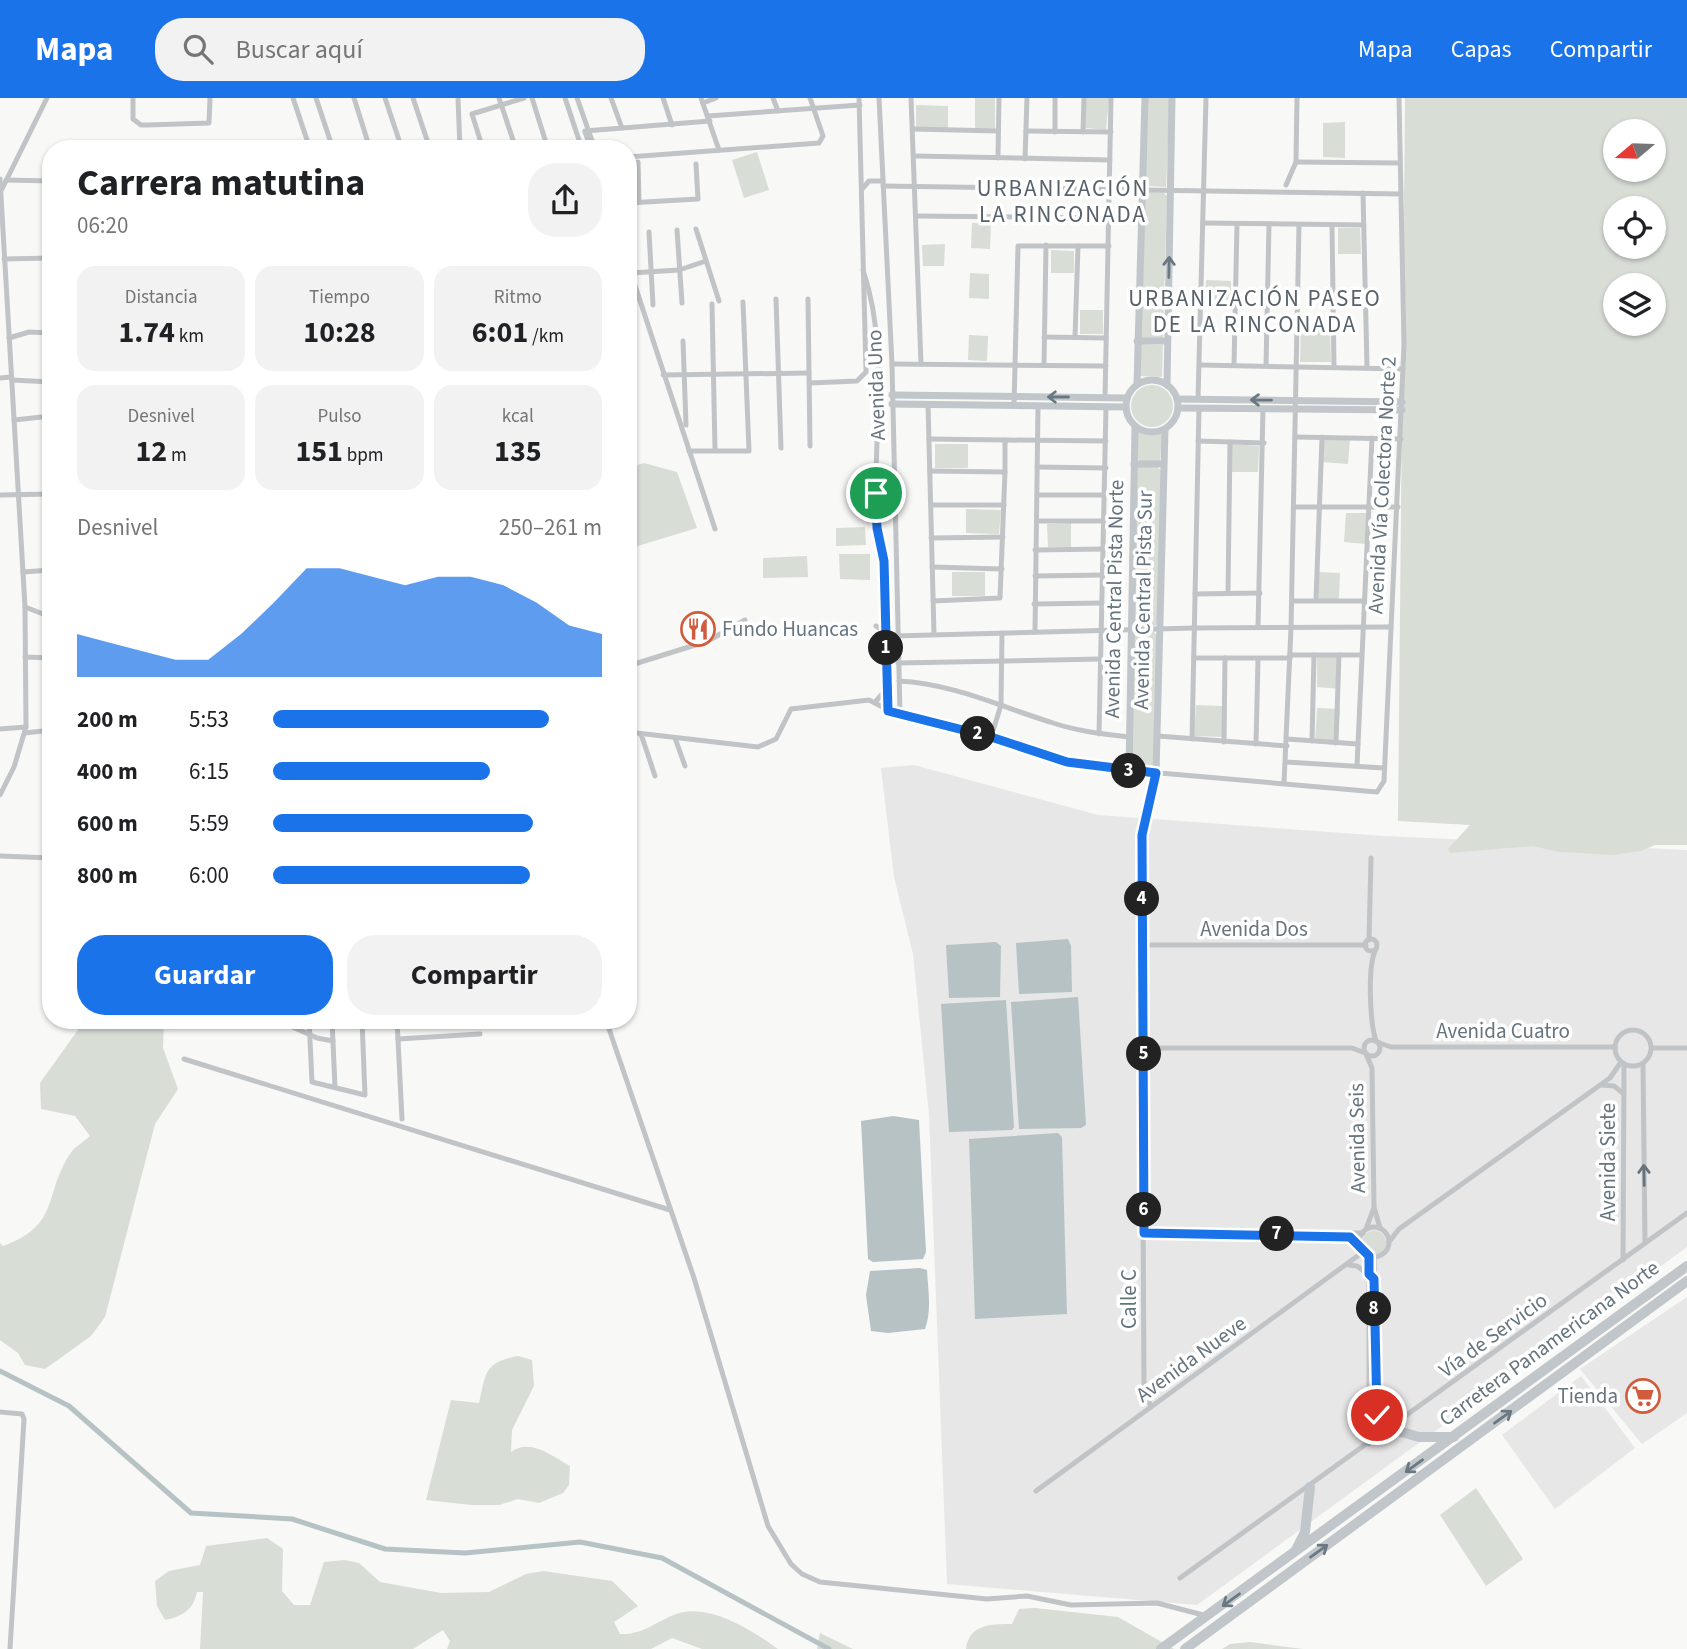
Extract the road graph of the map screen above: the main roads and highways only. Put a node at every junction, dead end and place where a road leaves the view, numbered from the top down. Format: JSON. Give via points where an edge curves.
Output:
{"nodes":[{"id":1,"x":1687,"y":1266,"type":"edge"},
{"id":2,"x":1687,"y":1281,"type":"edge"},
{"id":3,"x":1514,"y":1392,"type":"junction"},
{"id":4,"x":1522,"y":1402,"type":"junction"},
{"id":5,"x":1391,"y":1429,"type":"road end"},
{"id":6,"x":1454,"y":1437,"type":"junction"},
{"id":7,"x":1310,"y":1487,"type":"road end"},
{"id":8,"x":1293,"y":1554,"type":"junction"},
{"id":9,"x":1161,"y":1649,"type":"edge"},
{"id":10,"x":1185,"y":1649,"type":"edge"}],
"edges":[{"from":1,"to":3,"type":"highway","name":"Carretera Panamericana Norte"},
{"from":2,"to":4,"type":"highway","name":"Carretera Panamericana Norte"},
{"from":3,"to":4,"type":"highway"},
{"from":3,"to":6,"type":"highway","name":"Carretera Panamericana Norte"},
{"from":10,"to":4,"type":"highway","name":"Carretera Panamericana Norte","one_way":true},
{"from":5,"to":6,"type":"highway","via":[[1419,1437]]},
{"from":6,"to":8,"type":"highway","name":"Carretera Panamericana Norte","one_way":true},
{"from":7,"to":8,"type":"highway","via":[[1305,1532]]},
{"from":8,"to":9,"type":"highway","name":"Carretera Panamericana Norte","one_way":true}]}
